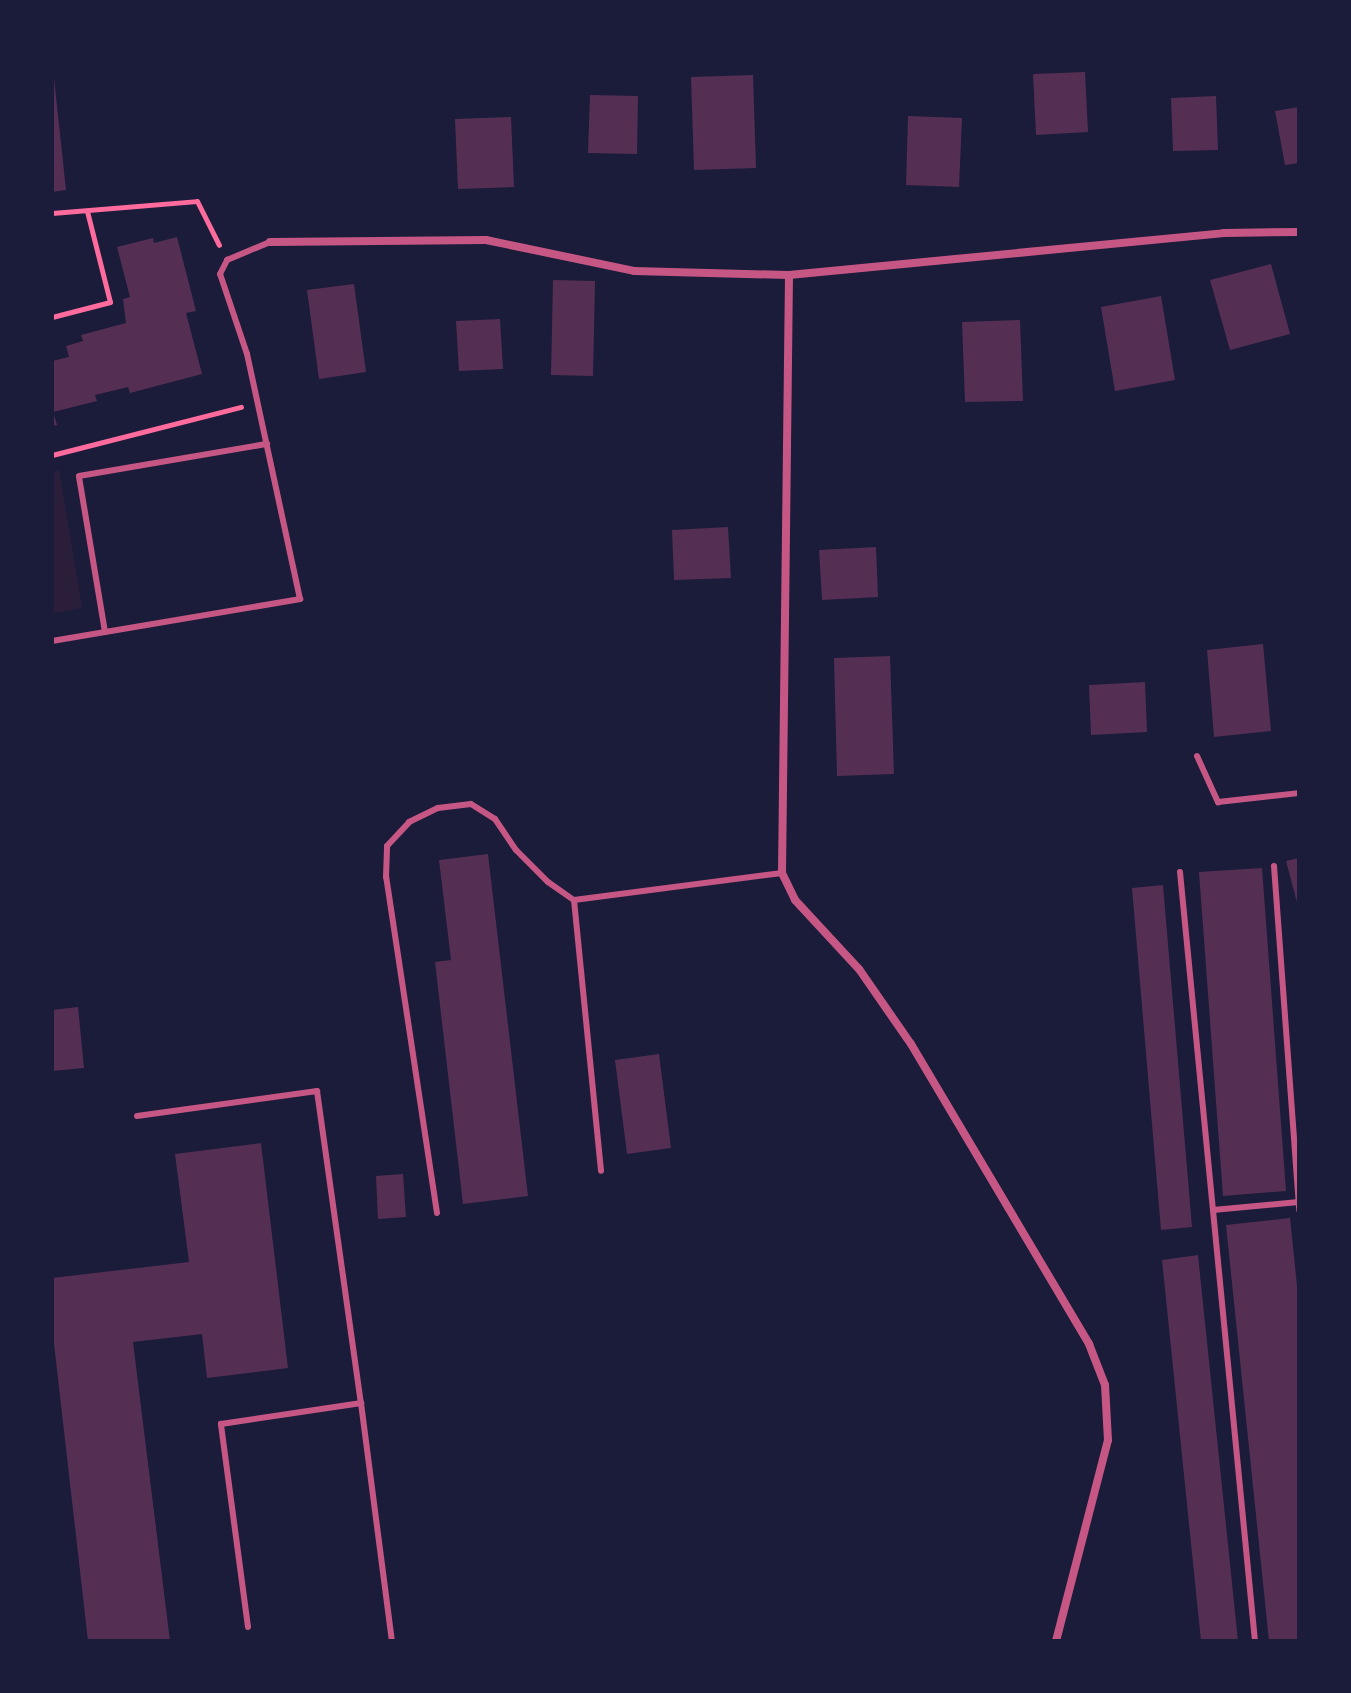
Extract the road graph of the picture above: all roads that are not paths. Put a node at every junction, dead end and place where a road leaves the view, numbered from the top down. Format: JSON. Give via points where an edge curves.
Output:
{"nodes":[{"id":1,"x":1299,"y":232,"type":"edge"},
{"id":2,"x":270,"y":242,"type":"joint"},
{"id":3,"x":789,"y":275,"type":"junction"},
{"id":4,"x":267,"y":444,"type":"junction"},
{"id":5,"x":105,"y":632,"type":"junction"},
{"id":6,"x":52,"y":641,"type":"edge"},
{"id":7,"x":1197,"y":756,"type":"dead end"},
{"id":8,"x":1299,"y":793,"type":"edge"},
{"id":9,"x":1274,"y":866,"type":"dead end"},
{"id":10,"x":1180,"y":872,"type":"dead end"},
{"id":11,"x":782,"y":873,"type":"junction"},
{"id":12,"x":574,"y":900,"type":"junction"},
{"id":13,"x":137,"y":1116,"type":"dead end"},
{"id":14,"x":601,"y":1171,"type":"dead end"},
{"id":15,"x":1299,"y":1202,"type":"edge"},
{"id":16,"x":1213,"y":1210,"type":"junction"},
{"id":17,"x":1299,"y":1210,"type":"edge"},
{"id":18,"x":437,"y":1213,"type":"dead end"},
{"id":19,"x":361,"y":1403,"type":"junction"},
{"id":20,"x":248,"y":1627,"type":"dead end"},
{"id":21,"x":392,"y":1641,"type":"edge"},
{"id":22,"x":1056,"y":1641,"type":"edge"},
{"id":23,"x":1255,"y":1641,"type":"edge"}],
"edges":[{"from":1,"to":3,"type":"street","via":[[1224,233]]},
{"from":2,"to":3,"type":"street","via":[[486,240],[634,271]]},
{"from":2,"to":4,"type":"lane","via":[[227,260],[220,274],[247,354]]},
{"from":3,"to":11,"type":"street"},
{"from":4,"to":5,"type":"lane","via":[[79,476]]},
{"from":4,"to":5,"type":"lane","via":[[300,599]]},
{"from":5,"to":6,"type":"lane"},
{"from":7,"to":8,"type":"lane","via":[[1218,802]]},
{"from":9,"to":15,"type":"lane"},
{"from":10,"to":16,"type":"lane"},
{"from":11,"to":12,"type":"lane"},
{"from":11,"to":22,"type":"street","via":[[795,900],[859,969],[911,1044],[1089,1344],[1105,1385],[1108,1440]]},
{"from":12,"to":14,"type":"lane"},
{"from":12,"to":18,"type":"lane","via":[[516,850],[495,819],[471,804],[438,808],[409,822],[387,846],[386,877]]},
{"from":13,"to":19,"type":"lane","via":[[317,1091]]},
{"from":15,"to":16,"type":"lane"},
{"from":15,"to":17,"type":"lane"},
{"from":16,"to":23,"type":"lane"},
{"from":19,"to":20,"type":"lane","via":[[221,1424]]},
{"from":19,"to":21,"type":"lane"}]}
